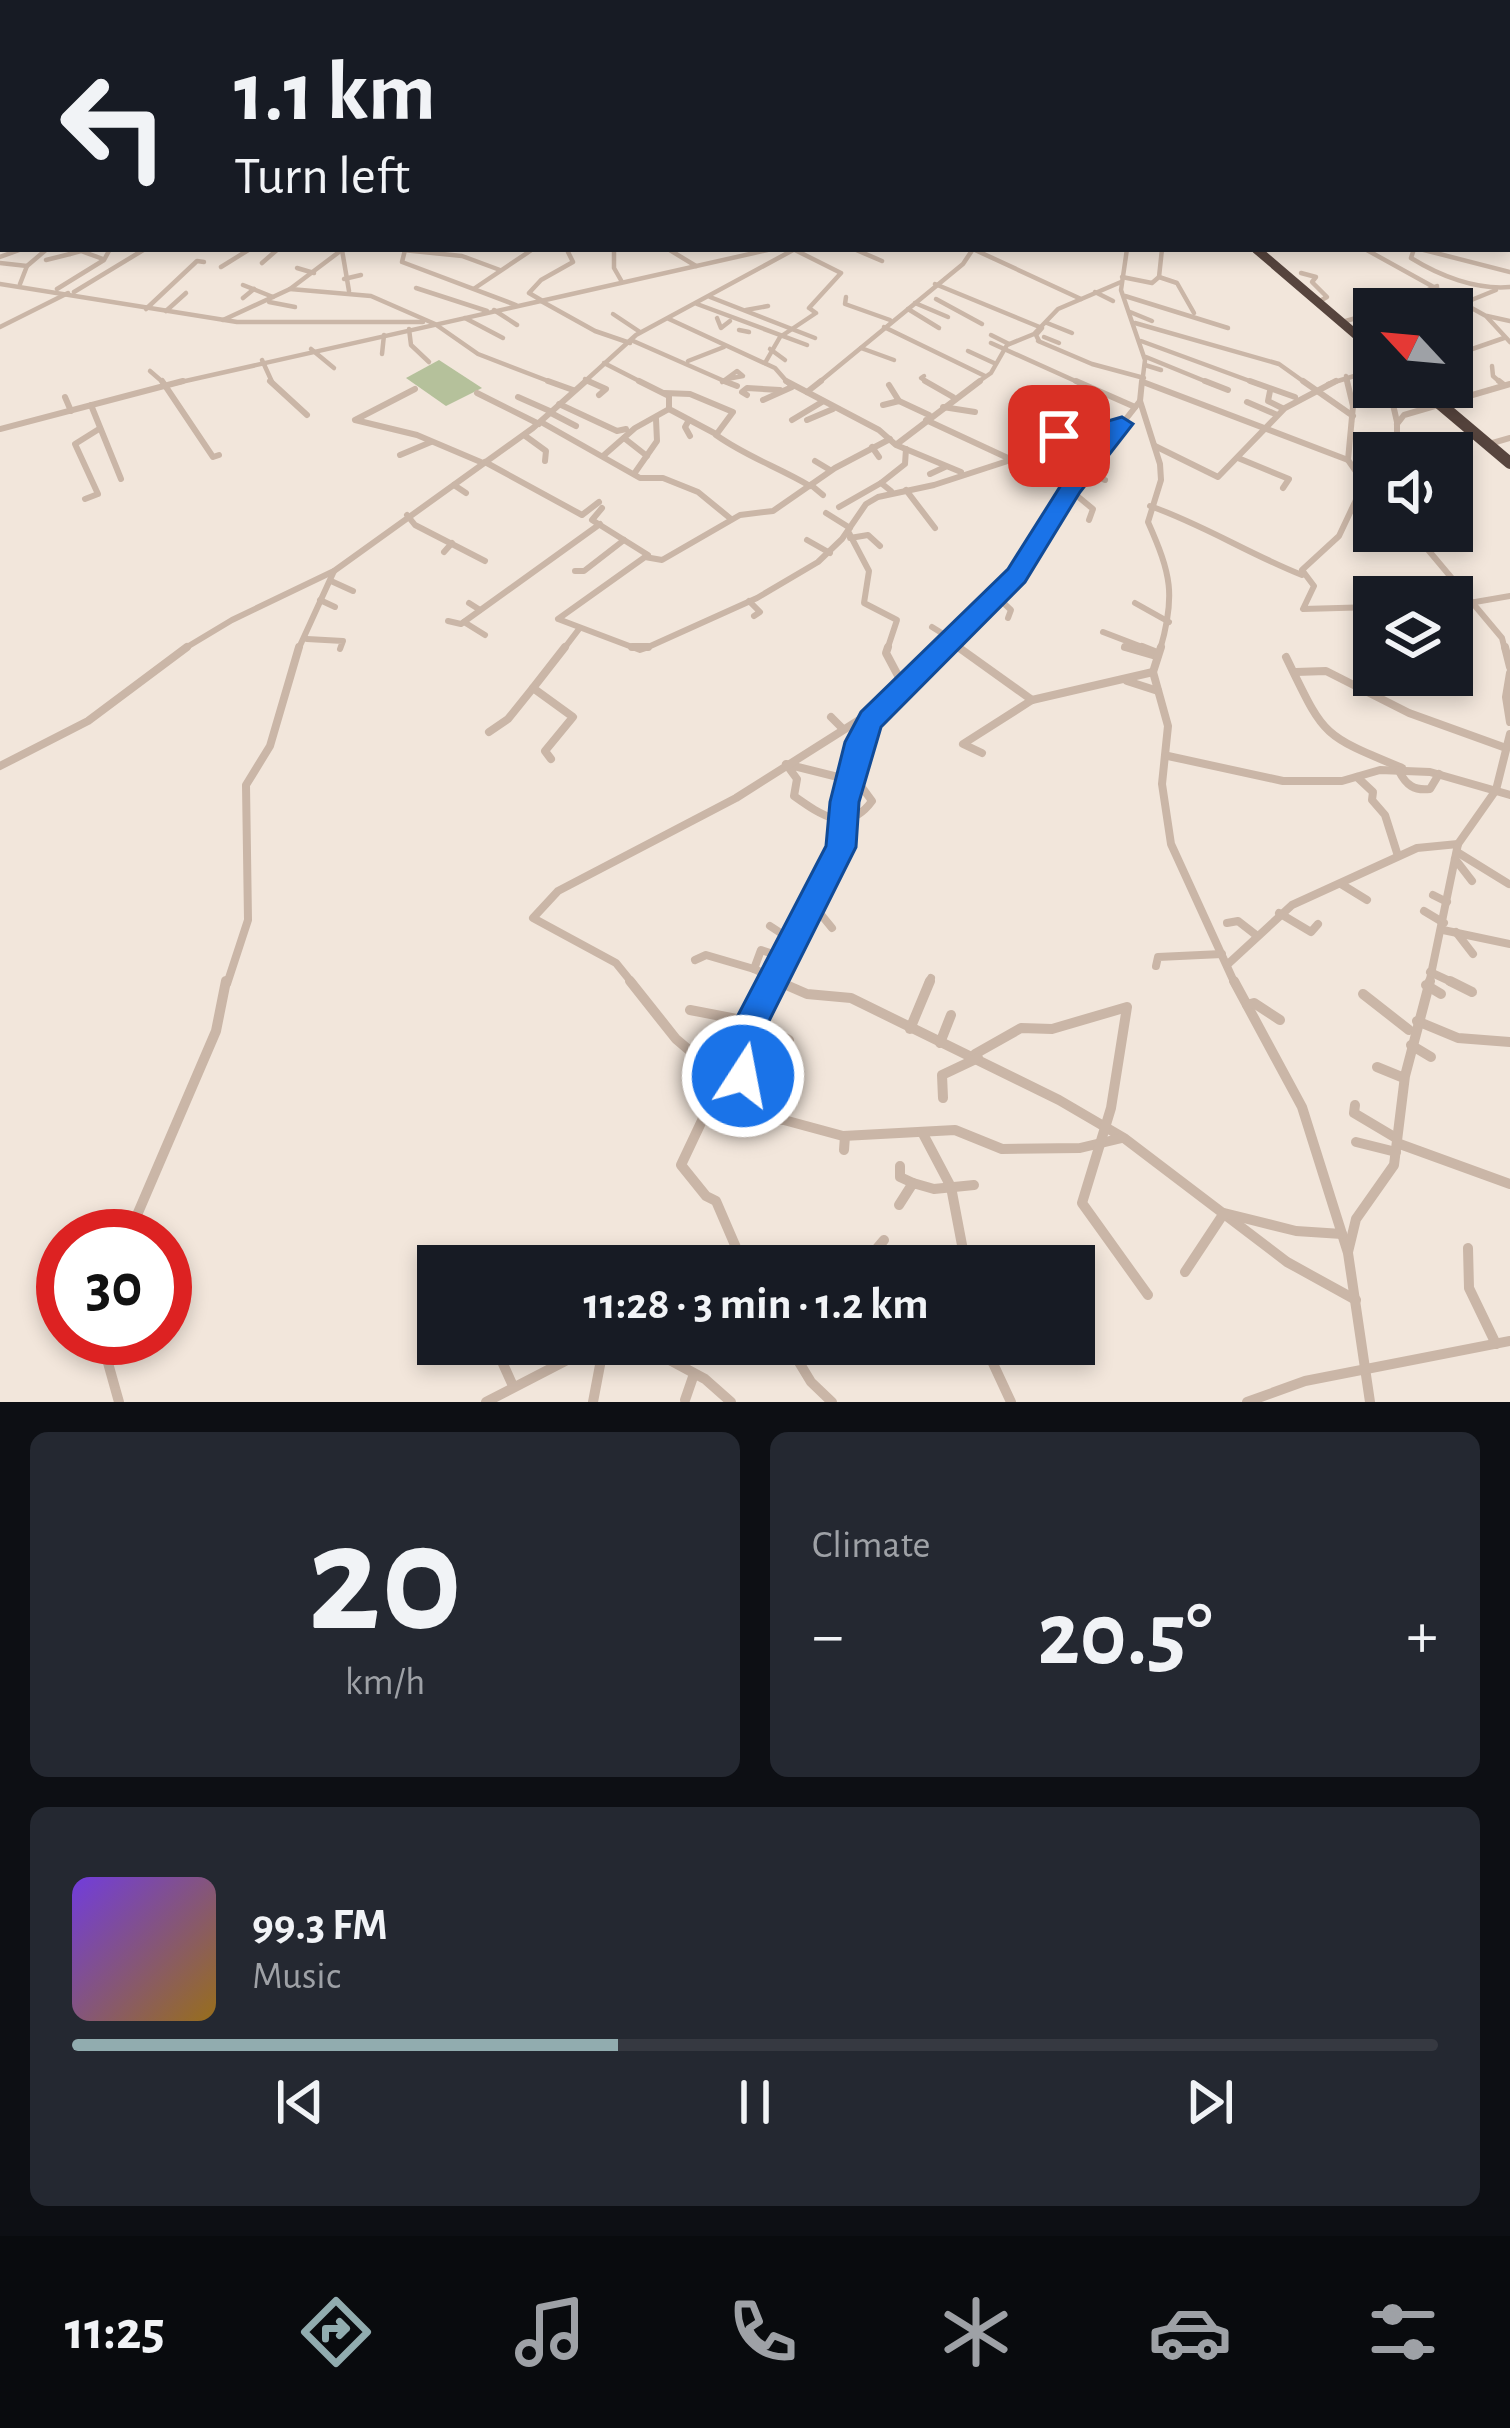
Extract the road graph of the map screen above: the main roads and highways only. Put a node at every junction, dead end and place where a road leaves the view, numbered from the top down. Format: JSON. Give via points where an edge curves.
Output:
{"nodes":[{"id":1,"x":1261,"y":252,"type":"edge"},
{"id":2,"x":1353,"y":332,"type":"edge"},
{"id":3,"x":1444,"y":408,"type":"edge"},
{"id":4,"x":1509,"y":462,"type":"edge"}],
"edges":[{"from":1,"to":2,"type":"highway","via":[[1295,272]]},
{"from":3,"to":4,"type":"highway"}]}
